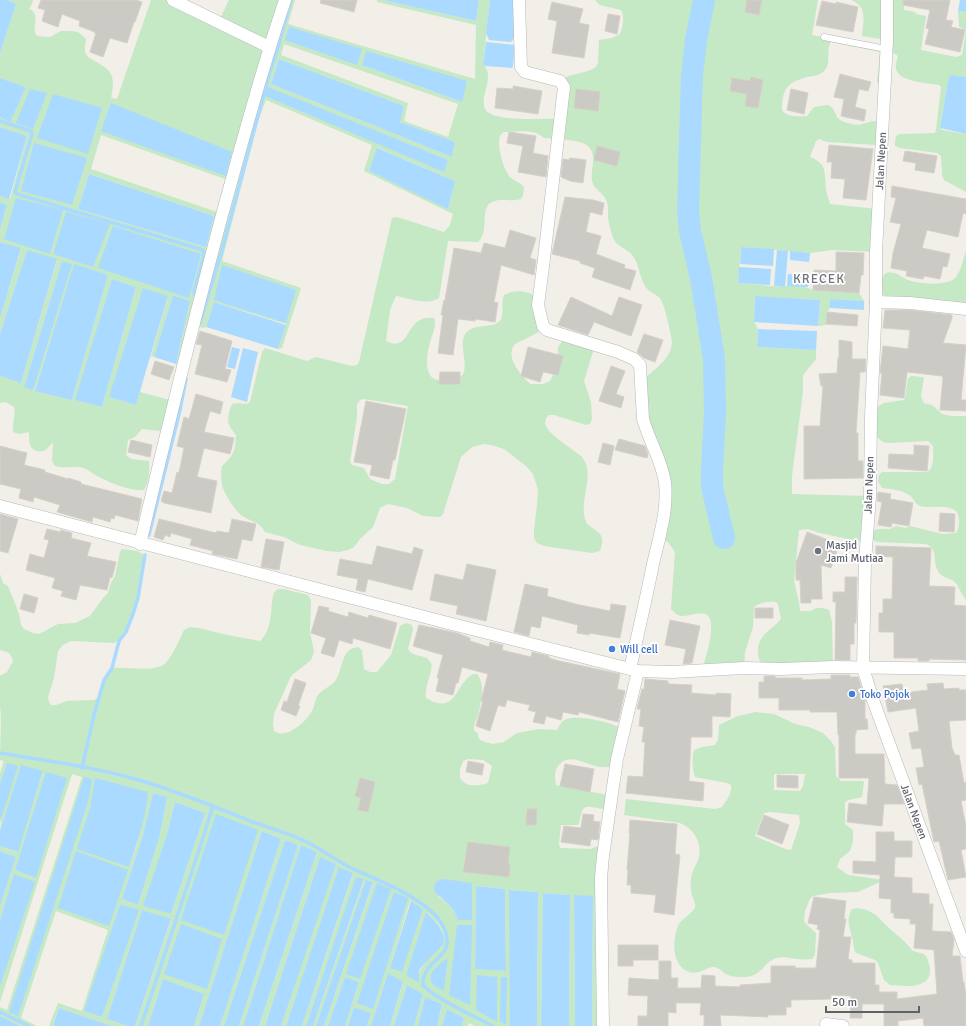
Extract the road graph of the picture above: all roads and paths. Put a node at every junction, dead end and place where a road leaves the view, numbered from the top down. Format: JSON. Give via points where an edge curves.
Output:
{"nodes":[{"id":1,"x":172,"y":0,"type":"edge"},
{"id":2,"x":285,"y":0,"type":"edge"},
{"id":3,"x":519,"y":0,"type":"edge"},
{"id":4,"x":888,"y":0,"type":"edge"},
{"id":5,"x":824,"y":37,"type":"dead end"},
{"id":6,"x":269,"y":47,"type":"junction"},
{"id":7,"x":886,"y":49,"type":"junction"},
{"id":8,"x":876,"y":302,"type":"junction"},
{"id":9,"x":966,"y":309,"type":"edge"},
{"id":10,"x":0,"y":506,"type":"edge"},
{"id":11,"x":140,"y":544,"type":"junction"},
{"id":12,"x":863,"y":668,"type":"junction"},
{"id":13,"x":966,"y":669,"type":"edge"},
{"id":14,"x":634,"y":670,"type":"junction"},
{"id":15,"x":966,"y":951,"type":"edge"},
{"id":16,"x":826,"y":1024,"type":"dead end"},
{"id":17,"x":603,"y":1026,"type":"edge"},
{"id":18,"x":843,"y":1026,"type":"edge"}],
"edges":[{"from":1,"to":6,"type":"street"},
{"from":2,"to":6,"type":"street"},
{"from":3,"to":14,"type":"street","via":[[521,67],[525,72],[560,81],[564,87],[538,305],[540,318],[547,330],[618,352],[634,359],[640,365],[645,427],[661,463],[666,500]]},
{"from":4,"to":7,"type":"street","name":"Jalan Nepen"},
{"from":5,"to":7,"type":"lane"},
{"from":6,"to":11,"type":"street","via":[[196,312]]},
{"from":7,"to":8,"type":"street","name":"Jalan Nepen"},
{"from":8,"to":9,"type":"street"},
{"from":8,"to":12,"type":"street","name":"Jalan Nepen"},
{"from":10,"to":11,"type":"street"},
{"from":11,"to":14,"type":"street"},
{"from":12,"to":13,"type":"street"},
{"from":12,"to":14,"type":"street","via":[[744,668],[672,672]]},
{"from":12,"to":15,"type":"street","name":"Jalan Nepen","via":[[872,700]]},
{"from":14,"to":17,"type":"street","via":[[617,759],[601,878]]},
{"from":16,"to":18,"type":"street"}]}
